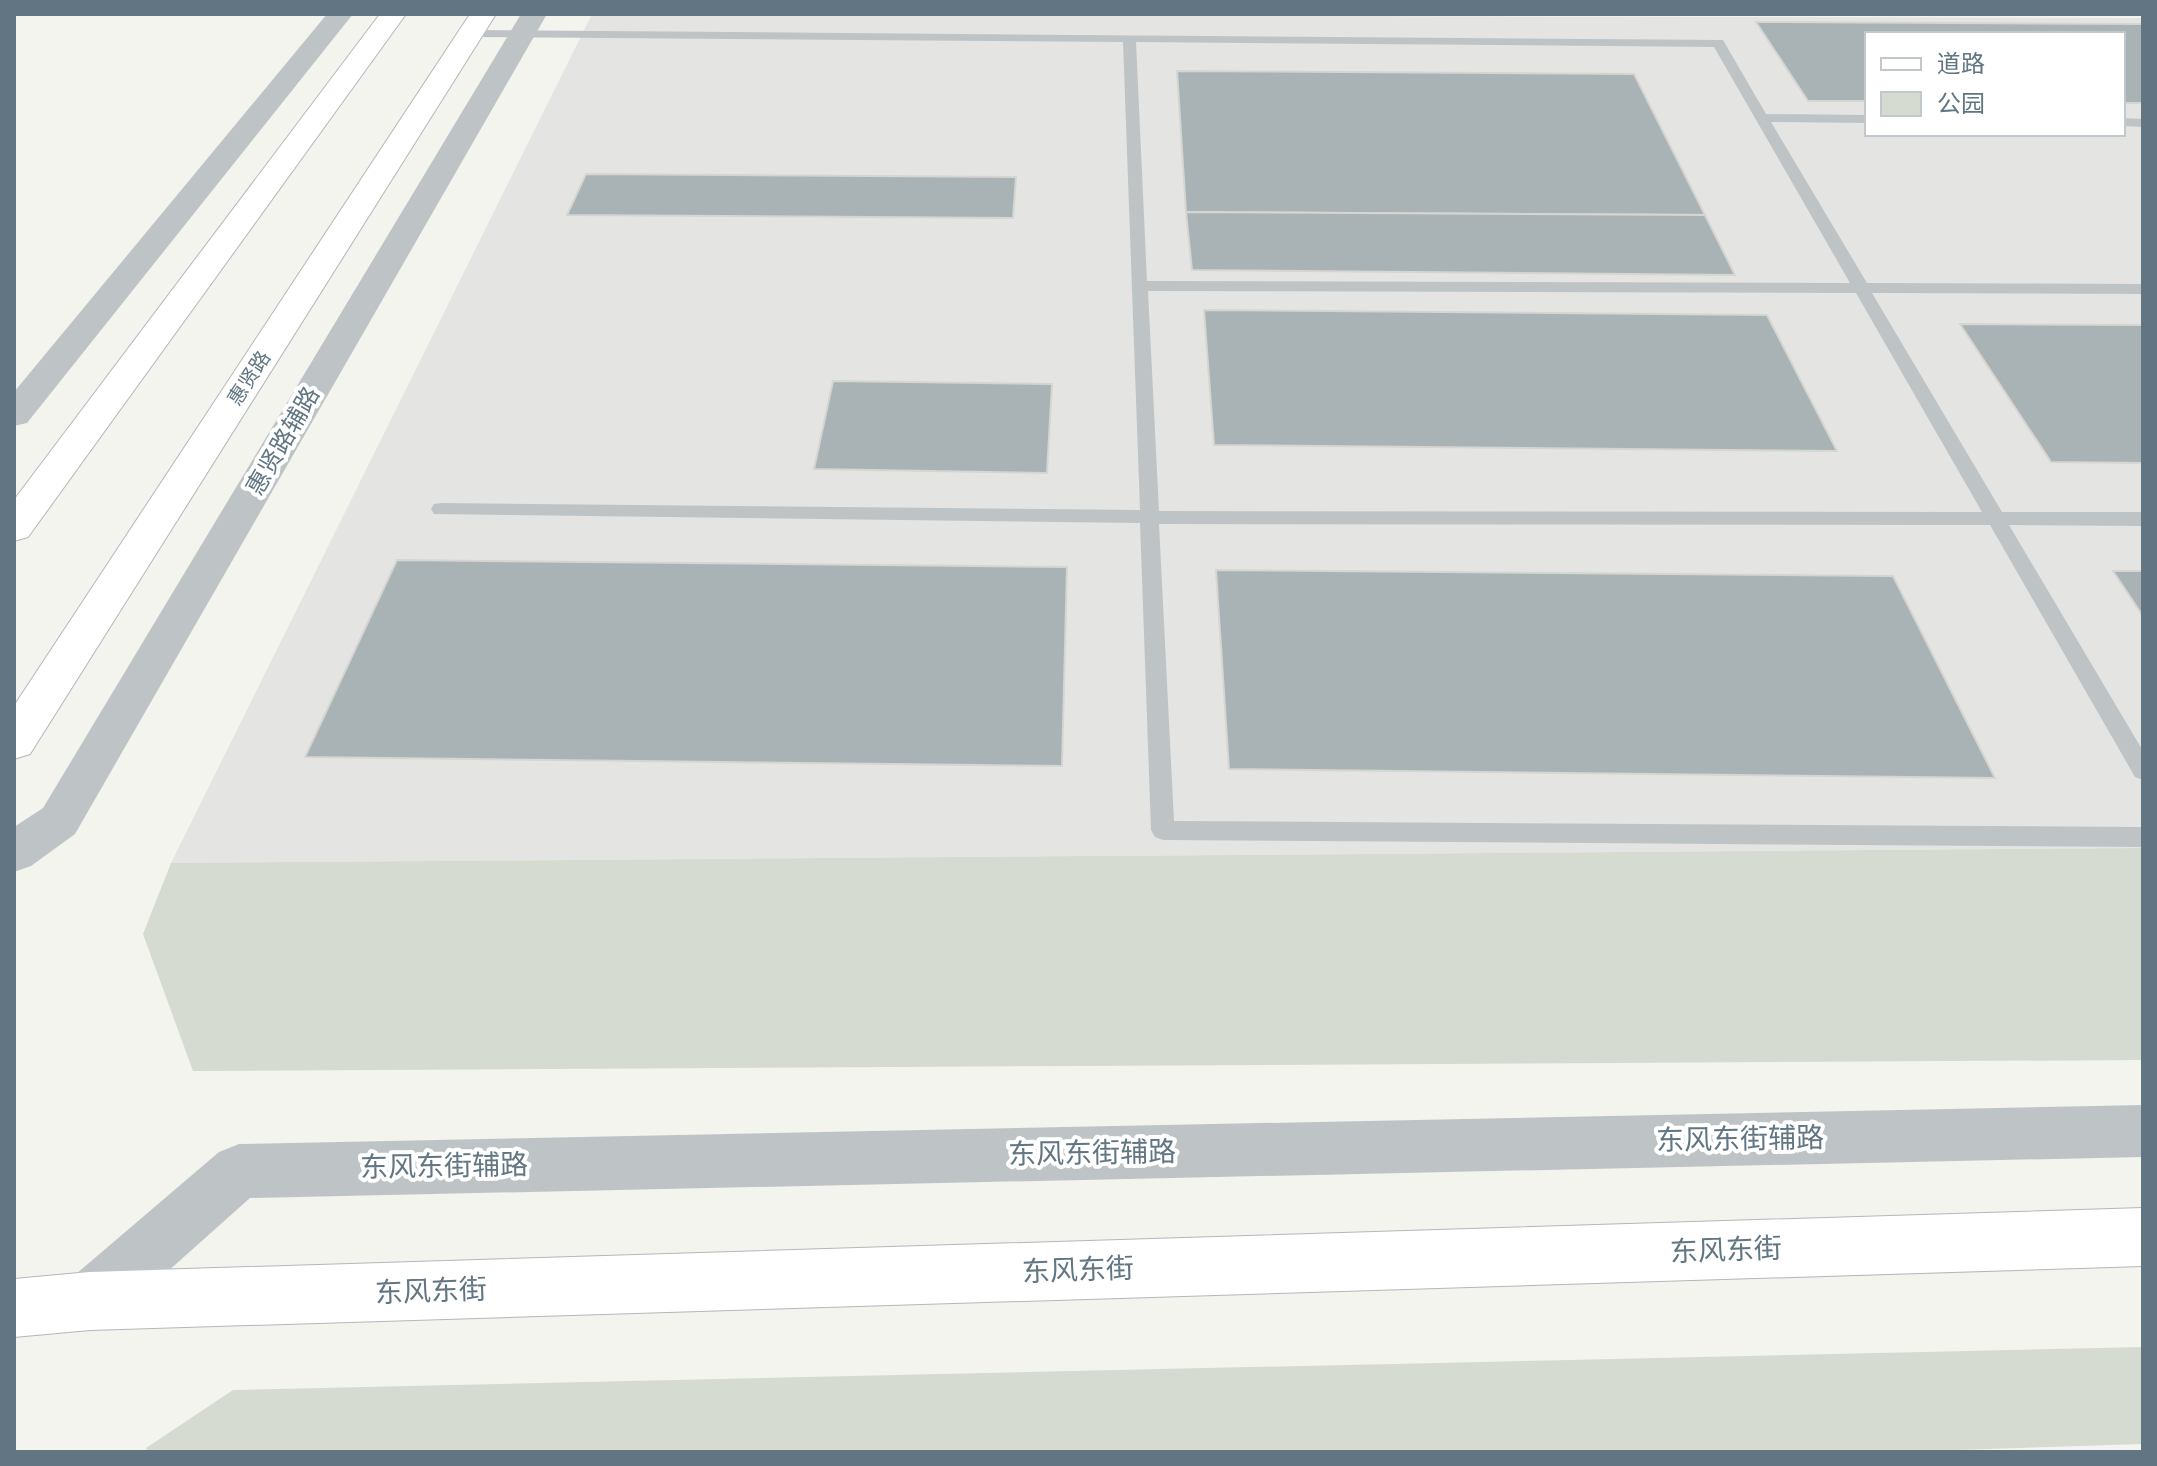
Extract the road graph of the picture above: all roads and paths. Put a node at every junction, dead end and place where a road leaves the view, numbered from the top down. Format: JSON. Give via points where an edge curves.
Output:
{"nodes":[{"id":1,"x":340,"y":14,"type":"edge"},
{"id":2,"x":393,"y":14,"type":"edge"},
{"id":3,"x":477,"y":24,"type":"edge"},
{"id":4,"x":528,"y":24,"type":"edge"},
{"id":5,"x":1129,"y":39,"type":"junction"},
{"id":6,"x":1761,"y":118,"type":"junction"},
{"id":7,"x":1865,"y":119,"type":"edge"},
{"id":8,"x":1138,"y":286,"type":"junction"},
{"id":9,"x":1861,"y":288,"type":"junction"},
{"id":10,"x":2143,"y":289,"type":"edge"},
{"id":11,"x":14,"y":415,"type":"edge"},
{"id":12,"x":441,"y":509,"type":"dead end"},
{"id":13,"x":1149,"y":517,"type":"junction"},
{"id":14,"x":1995,"y":518,"type":"junction"},
{"id":15,"x":2143,"y":519,"type":"edge"},
{"id":16,"x":14,"y":528,"type":"edge"},
{"id":17,"x":14,"y":742,"type":"edge"},
{"id":18,"x":2143,"y":771,"type":"edge"},
{"id":19,"x":2143,"y":837,"type":"edge"},
{"id":20,"x":14,"y":852,"type":"edge"},
{"id":21,"x":2143,"y":1131,"type":"edge"},
{"id":22,"x":2143,"y":1237,"type":"edge"},
{"id":23,"x":90,"y":1301,"type":"junction"},
{"id":24,"x":14,"y":1308,"type":"edge"}],
"edges":[{"from":1,"to":11,"type":"street"},
{"from":2,"to":16,"type":"main road"},
{"from":3,"to":4,"type":"lane"},
{"from":3,"to":17,"type":"main road","name":"惠贤路"},
{"from":4,"to":5,"type":"lane"},
{"from":4,"to":20,"type":"street","name":"惠贤路辅路","via":[[59,821]]},
{"from":5,"to":6,"type":"lane","via":[[1718,43]]},
{"from":5,"to":8,"type":"lane"},
{"from":6,"to":7,"type":"lane"},
{"from":6,"to":9,"type":"lane"},
{"from":8,"to":9,"type":"lane"},
{"from":8,"to":13,"type":"lane"},
{"from":9,"to":10,"type":"lane"},
{"from":9,"to":14,"type":"lane"},
{"from":12,"to":13,"type":"lane"},
{"from":13,"to":14,"type":"lane"},
{"from":13,"to":19,"type":"lane","via":[[1163,830]]},
{"from":14,"to":15,"type":"lane"},
{"from":14,"to":18,"type":"lane"},
{"from":21,"to":23,"type":"street","name":"东风东街辅路","via":[[239,1171]]},
{"from":22,"to":23,"type":"main road","name":"东风东街"},
{"from":23,"to":24,"type":"main road","name":"东风东街"}]}
